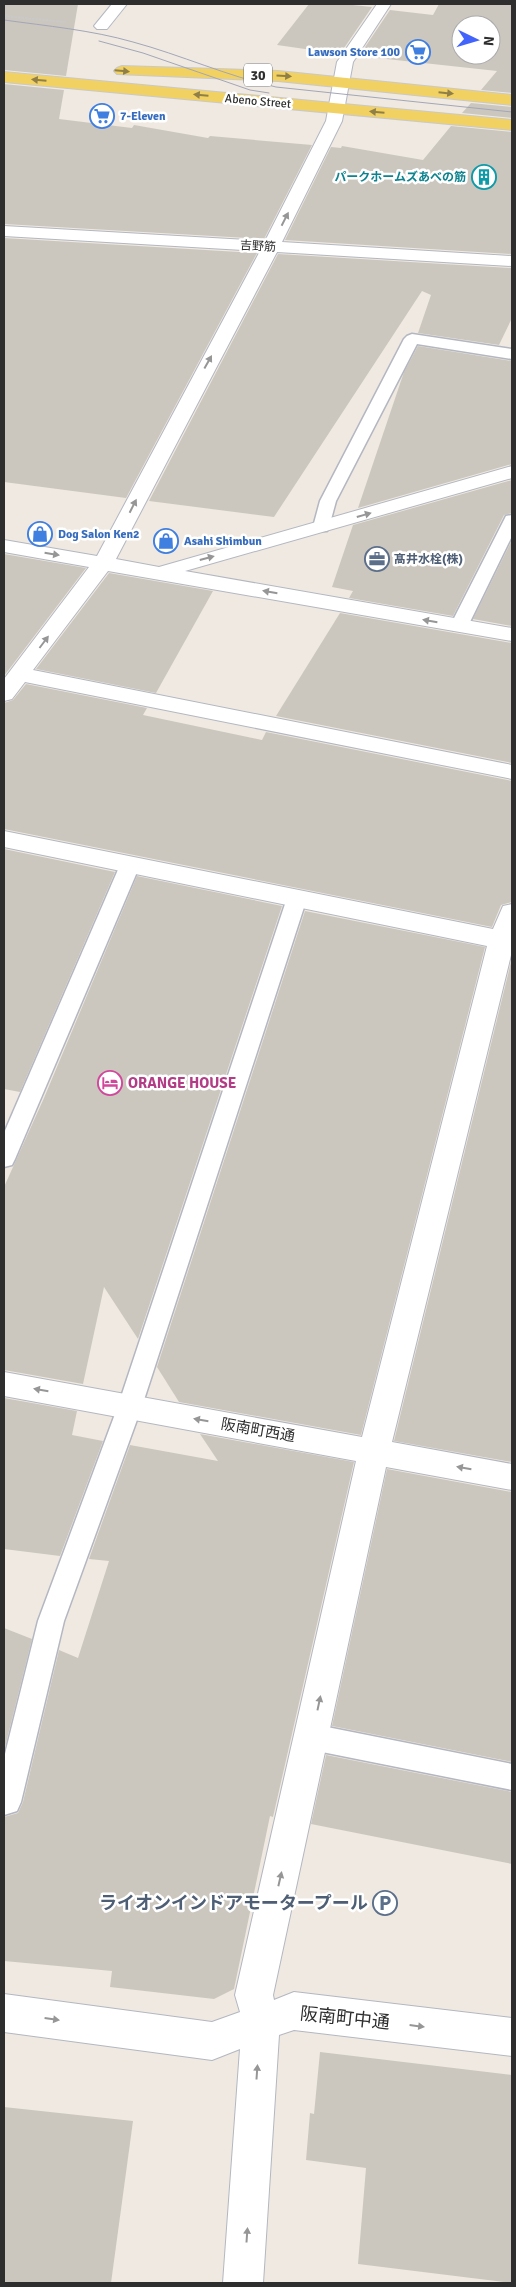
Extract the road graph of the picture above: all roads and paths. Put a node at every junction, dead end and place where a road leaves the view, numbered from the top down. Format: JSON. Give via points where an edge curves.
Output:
{"nodes":[{"id":1,"x":120,"y":4,"type":"edge"},
{"id":2,"x":384,"y":4,"type":"edge"},
{"id":3,"x":4,"y":16,"type":"edge"},
{"id":4,"x":43,"y":21,"type":"dead end"},
{"id":5,"x":102,"y":26,"type":"dead end"},
{"id":6,"x":111,"y":70,"type":"dead end"},
{"id":7,"x":4,"y":76,"type":"edge"},
{"id":8,"x":340,"y":81,"type":"junction"},
{"id":9,"x":512,"y":100,"type":"edge"},
{"id":10,"x":336,"y":108,"type":"junction"},
{"id":11,"x":512,"y":125,"type":"edge"},
{"id":12,"x":4,"y":231,"type":"edge"},
{"id":13,"x":271,"y":247,"type":"junction"},
{"id":14,"x":512,"y":261,"type":"edge"},
{"id":15,"x":512,"y":354,"type":"edge"},
{"id":16,"x":512,"y":472,"type":"edge"},
{"id":17,"x":512,"y":520,"type":"edge"},
{"id":18,"x":321,"y":527,"type":"junction"},
{"id":19,"x":4,"y":546,"type":"edge"},
{"id":20,"x":104,"y":562,"type":"junction"},
{"id":21,"x":161,"y":572,"type":"junction"},
{"id":22,"x":459,"y":626,"type":"junction"},
{"id":23,"x":512,"y":636,"type":"edge"},
{"id":24,"x":19,"y":674,"type":"junction"},
{"id":25,"x":4,"y":694,"type":"edge"},
{"id":26,"x":512,"y":772,"type":"edge"},
{"id":27,"x":4,"y":839,"type":"edge"},
{"id":28,"x":130,"y":865,"type":"junction"},
{"id":29,"x":297,"y":898,"type":"junction"},
{"id":30,"x":509,"y":931,"type":"edge"},
{"id":31,"x":4,"y":1159,"type":"edge"},
{"id":32,"x":4,"y":1384,"type":"edge"},
{"id":33,"x":130,"y":1406,"type":"junction"},
{"id":34,"x":374,"y":1451,"type":"junction"},
{"id":35,"x":512,"y":1477,"type":"edge"},
{"id":36,"x":312,"y":1737,"type":"junction"},
{"id":37,"x":512,"y":1777,"type":"edge"},
{"id":38,"x":4,"y":1802,"type":"edge"},
{"id":39,"x":4,"y":2013,"type":"edge"},
{"id":40,"x":261,"y":2023,"type":"junction"},
{"id":41,"x":512,"y":2037,"type":"edge"},
{"id":42,"x":243,"y":2283,"type":"edge"}],
"edges":[{"from":1,"to":5,"type":"street"},
{"from":2,"to":8,"type":"street","via":[[345,62]]},
{"from":3,"to":4,"type":"path"},
{"from":6,"to":8,"type":"main road","name":"Abeno Street","number":"30","one_way":true},
{"from":10,"to":7,"type":"main road","name":"Abeno Street","number":"30","one_way":true},
{"from":8,"to":9,"type":"main road","name":"Abeno Street","number":"30","one_way":true},
{"from":8,"to":10,"type":"street"},
{"from":11,"to":10,"type":"main road","name":"Abeno Street","number":"30","one_way":true},
{"from":13,"to":10,"type":"street","one_way":true,"via":[[334,121]]},
{"from":12,"to":13,"type":"street","name":"吉野筋"},
{"from":13,"to":14,"type":"street","name":"吉野筋"},
{"from":20,"to":13,"type":"street","one_way":true},
{"from":15,"to":18,"type":"lane","via":[[412,339],[328,501]]},
{"from":18,"to":16,"type":"street","one_way":true},
{"from":17,"to":22,"type":"lane"},
{"from":21,"to":18,"type":"street","one_way":true},
{"from":19,"to":20,"type":"street","one_way":true},
{"from":20,"to":21,"type":"street"},
{"from":24,"to":20,"type":"street","one_way":true},
{"from":22,"to":21,"type":"street","one_way":true},
{"from":22,"to":23,"type":"street"},
{"from":24,"to":25,"type":"street"},
{"from":24,"to":26,"type":"street"},
{"from":27,"to":28,"type":"street"},
{"from":28,"to":29,"type":"street"},
{"from":28,"to":31,"type":"lane"},
{"from":29,"to":30,"type":"street"},
{"from":29,"to":33,"type":"lane"},
{"from":30,"to":34,"type":"street"},
{"from":33,"to":32,"type":"street","name":"阪南町西通","one_way":true},
{"from":34,"to":33,"type":"street","name":"阪南町西通","one_way":true},
{"from":33,"to":38,"type":"lane","via":[[51,1621],[7,1802]]},
{"from":35,"to":34,"type":"street","name":"阪南町西通","one_way":true},
{"from":36,"to":34,"type":"street","one_way":true},
{"from":36,"to":37,"type":"lane"},
{"from":40,"to":36,"type":"street","one_way":true,"via":[[254,1995]]},
{"from":39,"to":40,"type":"street","name":"阪南町中通","one_way":true,"via":[[212,2041]]},
{"from":40,"to":41,"type":"street","name":"阪南町中通","one_way":true,"via":[[294,2011]]},
{"from":42,"to":40,"type":"street","one_way":true}]}
